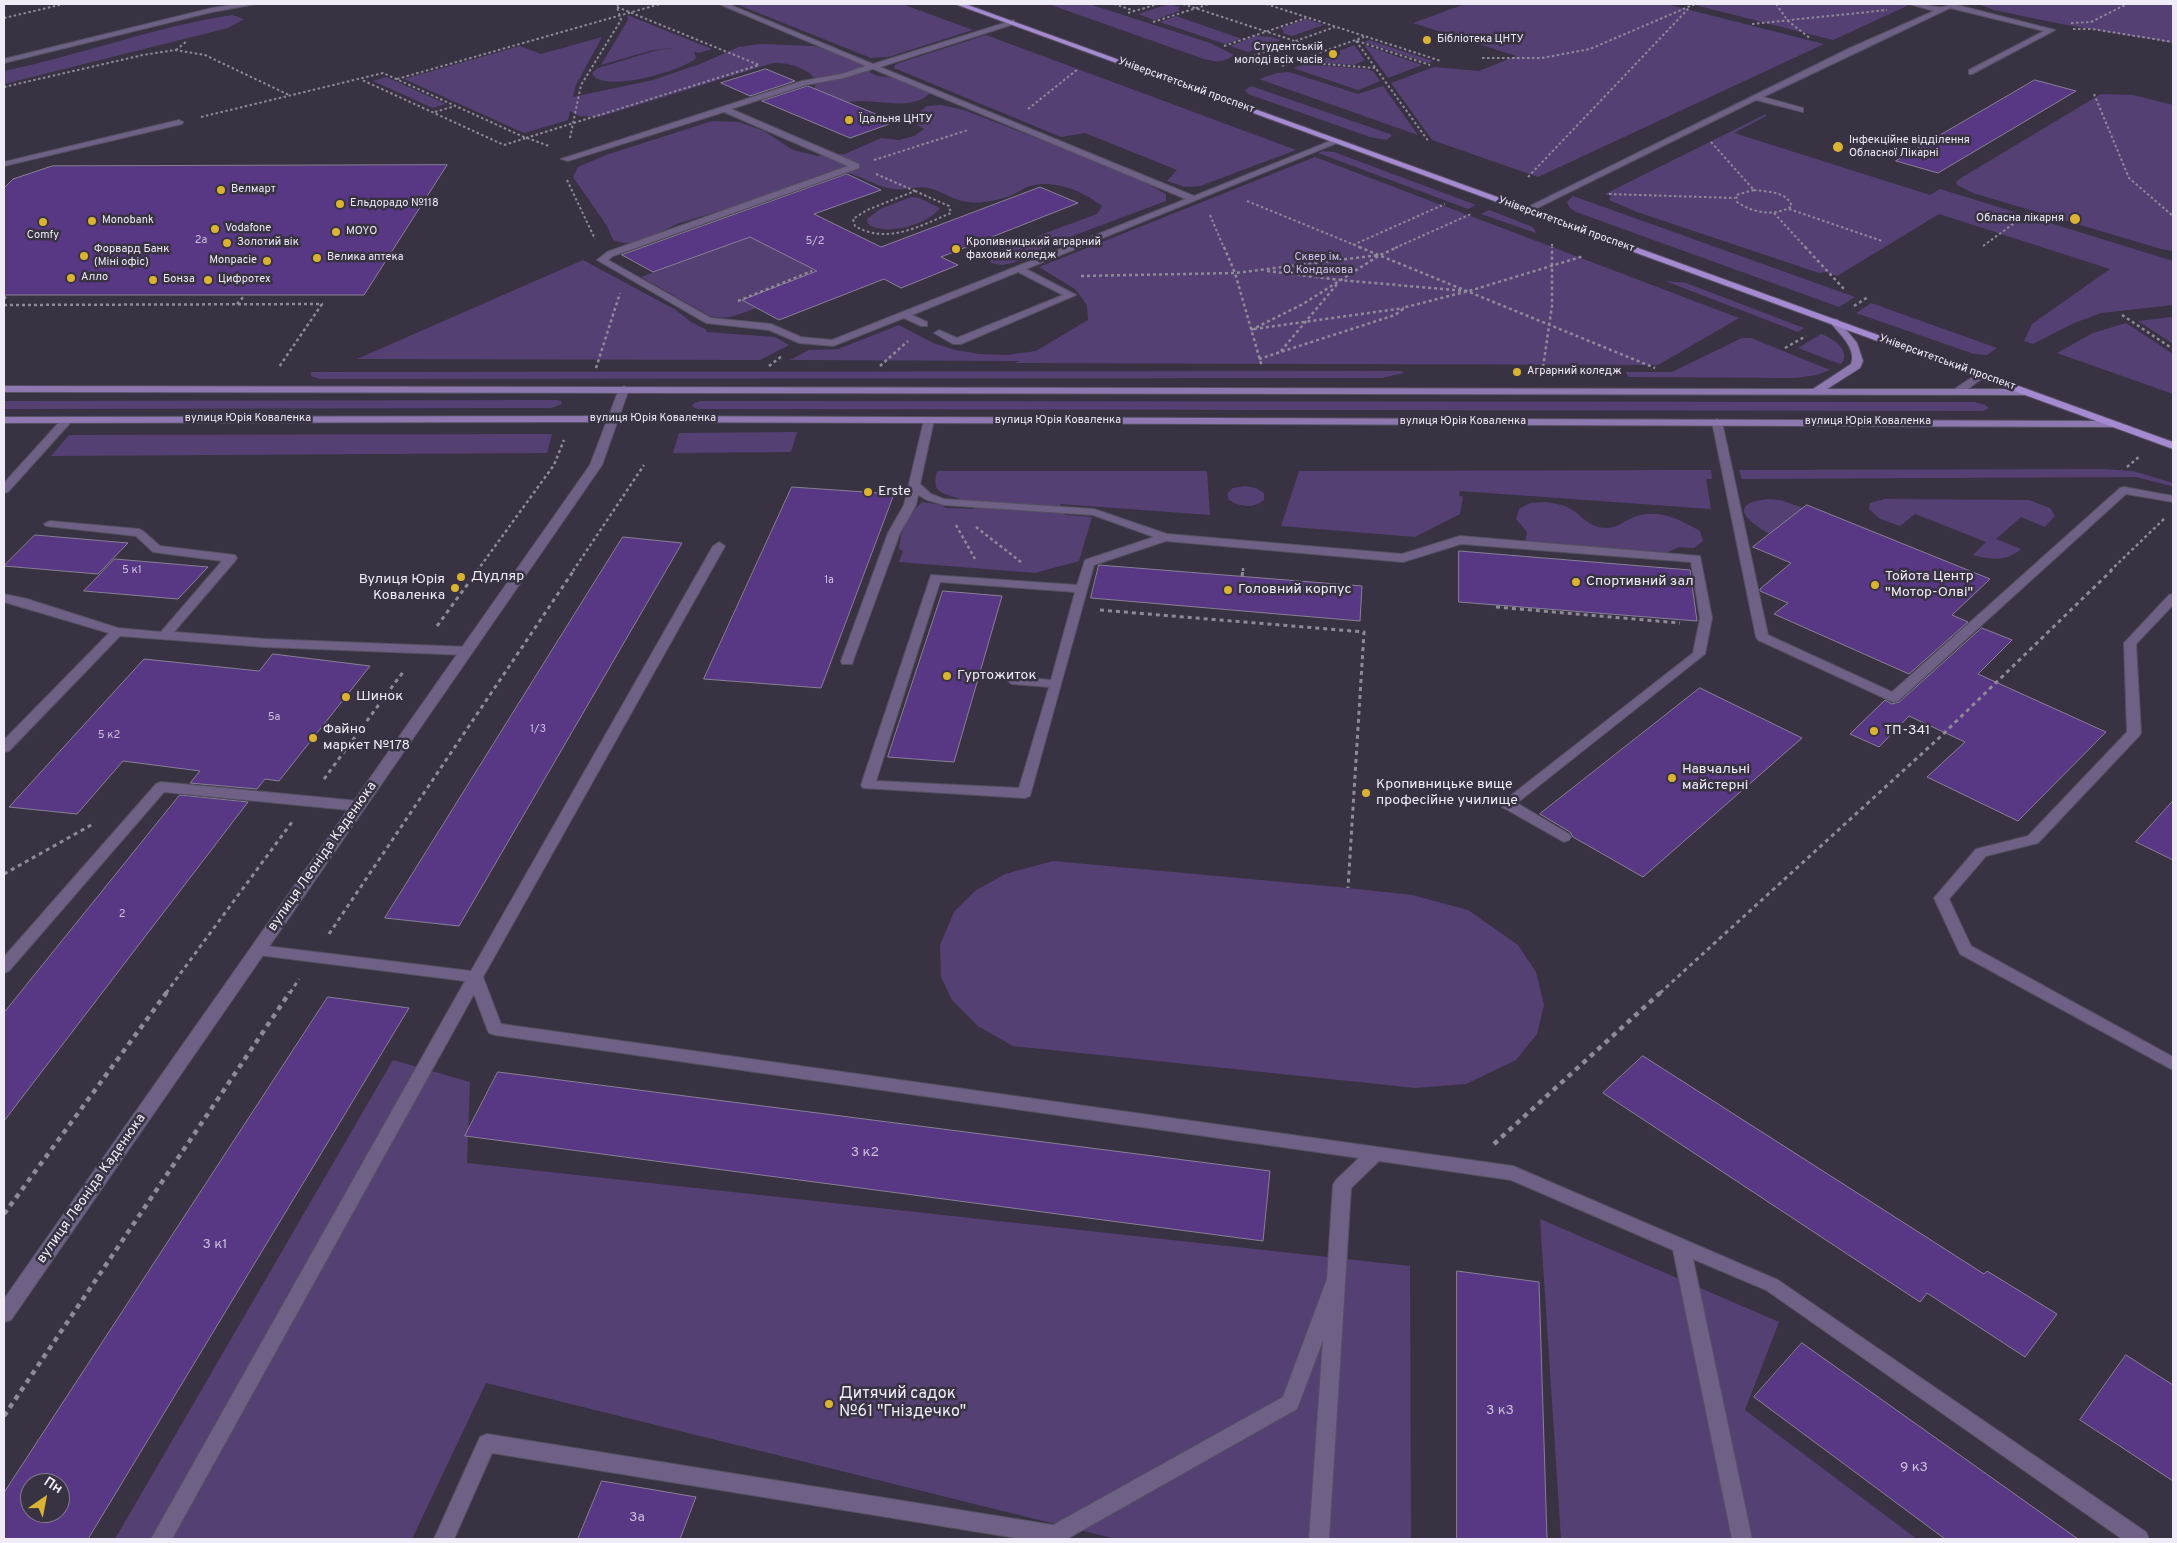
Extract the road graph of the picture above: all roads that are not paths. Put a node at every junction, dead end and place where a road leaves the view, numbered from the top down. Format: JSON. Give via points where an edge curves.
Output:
{"nodes":[{"id":1,"x":252,"y":4,"type":"edge"},
{"id":2,"x":722,"y":4,"type":"edge"},
{"id":3,"x":960,"y":4,"type":"edge"},
{"id":4,"x":1913,"y":4,"type":"edge"},
{"id":5,"x":1952,"y":5,"type":"edge"},
{"id":6,"x":1941,"y":10,"type":"junction"},
{"id":7,"x":1011,"y":22,"type":"junction"},
{"id":8,"x":4,"y":61,"type":"edge"},
{"id":9,"x":873,"y":66,"type":"junction"},
{"id":10,"x":1972,"y":72,"type":"dead end"},
{"id":11,"x":1757,"y":98,"type":"junction"},
{"id":12,"x":724,"y":109,"type":"junction"},
{"id":13,"x":1800,"y":110,"type":"dead end"},
{"id":14,"x":180,"y":122,"type":"dead end"},
{"id":15,"x":1338,"y":141,"type":"junction"},
{"id":16,"x":565,"y":159,"type":"dead end"},
{"id":17,"x":4,"y":164,"type":"edge"},
{"id":18,"x":1198,"y":197,"type":"junction"},
{"id":19,"x":1526,"y":210,"type":"junction"},
{"id":20,"x":1019,"y":269,"type":"junction"},
{"id":21,"x":905,"y":315,"type":"junction"},
{"id":22,"x":1835,"y":322,"type":"junction"},
{"id":23,"x":924,"y":324,"type":"road end"},
{"id":24,"x":939,"y":333,"type":"dead end"},
{"id":25,"x":1980,"y":375,"type":"junction"},
{"id":26,"x":4,"y":389,"type":"edge"},
{"id":27,"x":624,"y":389,"type":"junction"},
{"id":28,"x":1815,"y":391,"type":"junction"},
{"id":29,"x":1957,"y":392,"type":"junction"},
{"id":30,"x":2025,"y":392,"type":"junction"},
{"id":31,"x":613,"y":418,"type":"junction"},
{"id":32,"x":4,"y":420,"type":"edge"},
{"id":33,"x":68,"y":420,"type":"junction"},
{"id":34,"x":930,"y":420,"type":"junction"},
{"id":35,"x":1717,"y":422,"type":"junction"},
{"id":36,"x":2113,"y":424,"type":"junction"},
{"id":37,"x":2173,"y":446,"type":"edge"},
{"id":38,"x":915,"y":484,"type":"junction"},
{"id":39,"x":4,"y":490,"type":"edge"},
{"id":40,"x":2173,"y":499,"type":"edge"},
{"id":41,"x":50,"y":524,"type":"dead end"},
{"id":42,"x":1165,"y":537,"type":"junction"},
{"id":43,"x":719,"y":546,"type":"dead end"},
{"id":44,"x":1082,"y":589,"type":"junction"},
{"id":45,"x":4,"y":598,"type":"edge"},
{"id":46,"x":2173,"y":598,"type":"edge"},
{"id":47,"x":117,"y":632,"type":"junction"},
{"id":48,"x":164,"y":636,"type":"junction"},
{"id":49,"x":467,"y":651,"type":"junction"},
{"id":50,"x":847,"y":662,"type":"dead end"},
{"id":51,"x":1012,"y":680,"type":"dead end"},
{"id":52,"x":1056,"y":684,"type":"junction"},
{"id":53,"x":4,"y":748,"type":"edge"},
{"id":54,"x":359,"y":806,"type":"junction"},
{"id":55,"x":1564,"y":837,"type":"dead end"},
{"id":56,"x":258,"y":950,"type":"junction"},
{"id":57,"x":4,"y":967,"type":"edge"},
{"id":58,"x":475,"y":977,"type":"junction"},
{"id":59,"x":2173,"y":1064,"type":"edge"},
{"id":60,"x":1376,"y":1154,"type":"junction"},
{"id":61,"x":1681,"y":1246,"type":"junction"},
{"id":62,"x":1336,"y":1279,"type":"junction"},
{"id":63,"x":4,"y":1314,"type":"edge"},
{"id":64,"x":1054,"y":1537,"type":"edge"},
{"id":65,"x":161,"y":1539,"type":"edge"},
{"id":66,"x":444,"y":1539,"type":"edge"},
{"id":67,"x":1320,"y":1539,"type":"edge"},
{"id":68,"x":1742,"y":1539,"type":"edge"},
{"id":69,"x":2139,"y":1539,"type":"edge"}],
"edges":[{"from":1,"to":8,"type":"street","via":[[212,10]]},
{"from":2,"to":9,"type":"street"},
{"from":3,"to":7,"type":"main road","name":"Університетський проспект"},
{"from":4,"to":6,"type":"street"},
{"from":5,"to":6,"type":"street"},
{"from":5,"to":10,"type":"street","via":[[2051,30]]},
{"from":6,"to":11,"type":"street"},
{"from":7,"to":9,"type":"street"},
{"from":7,"to":15,"type":"main road","name":"Університетський проспект"},
{"from":9,"to":12,"type":"street"},
{"from":9,"to":18,"type":"street"},
{"from":11,"to":13,"type":"street"},
{"from":11,"to":19,"type":"street"},
{"from":12,"to":16,"type":"street"},
{"from":12,"to":21,"type":"street","via":[[856,166],[610,254],[602,260],[709,321],[771,327],[799,340],[833,344]]},
{"from":14,"to":17,"type":"street"},
{"from":15,"to":18,"type":"street"},
{"from":15,"to":19,"type":"main road","name":"Університетський проспект"},
{"from":18,"to":20,"type":"street"},
{"from":19,"to":22,"type":"main road","name":"Університетський проспект"},
{"from":20,"to":21,"type":"street"},
{"from":20,"to":24,"type":"street","via":[[1071,295],[957,342]]},
{"from":21,"to":23,"type":"street"},
{"from":22,"to":25,"type":"main road","name":"Університетський проспект"},
{"from":22,"to":28,"type":"main road","via":[[1855,348],[1859,361]]},
{"from":25,"to":29,"type":"street"},
{"from":25,"to":30,"type":"main road","name":"Університетський проспект"},
{"from":26,"to":27,"type":"main road"},
{"from":27,"to":28,"type":"main road"},
{"from":27,"to":31,"type":"street","name":"вулиця Леоніда Каденюка"},
{"from":28,"to":29,"type":"main road"},
{"from":29,"to":30,"type":"main road"},
{"from":30,"to":36,"type":"main road","name":"Університетський проспект"},
{"from":31,"to":33,"type":"main road","name":"вулиця Юрія Коваленка"},
{"from":31,"to":34,"type":"main road","name":"вулиця Юрія Коваленка"},
{"from":31,"to":49,"type":"street","name":"вулиця Леоніда Каденюка","via":[[596,465]]},
{"from":32,"to":33,"type":"main road","name":"вулиця Юрія Коваленка"},
{"from":33,"to":39,"type":"street"},
{"from":34,"to":35,"type":"main road","name":"вулиця Юрія Коваленка"},
{"from":34,"to":38,"type":"street"},
{"from":35,"to":36,"type":"main road","name":"вулиця Юрія Коваленка"},
{"from":35,"to":40,"type":"street","via":[[1762,637],[1892,698],[2124,490]]},
{"from":36,"to":37,"type":"main road","name":"Університетський проспект"},
{"from":38,"to":42,"type":"street","via":[[925,495],[944,502],[1094,512]]},
{"from":38,"to":50,"type":"street","via":[[910,506],[894,533]]},
{"from":41,"to":48,"type":"street","via":[[139,532],[157,549],[231,558]]},
{"from":42,"to":44,"type":"street","via":[[1089,563]]},
{"from":42,"to":55,"type":"street","via":[[1403,558],[1460,540],[1696,559],[1706,618],[1699,654],[1507,804]]},
{"from":43,"to":58,"type":"street"},
{"from":44,"to":52,"type":"street"},
{"from":44,"to":52,"type":"street","via":[[935,578],[868,785],[1025,793]]},
{"from":45,"to":47,"type":"lane"},
{"from":46,"to":59,"type":"street","via":[[2130,643],[2134,733],[2033,840],[1981,852],[1941,898],[1965,950]]},
{"from":47,"to":48,"type":"lane"},
{"from":47,"to":53,"type":"street"},
{"from":48,"to":49,"type":"lane"},
{"from":49,"to":54,"type":"street","name":"вулиця Леоніда Каденюка"},
{"from":51,"to":52,"type":"street"},
{"from":54,"to":56,"type":"street","name":"вулиця Леоніда Каденюка"},
{"from":54,"to":57,"type":"street","via":[[161,787]]},
{"from":56,"to":58,"type":"street"},
{"from":56,"to":63,"type":"street","name":"вулиця Леоніда Каденюка"},
{"from":58,"to":60,"type":"street","via":[[495,1029]]},
{"from":58,"to":65,"type":"street"},
{"from":60,"to":61,"type":"street","via":[[1513,1173]]},
{"from":60,"to":62,"type":"street","via":[[1342,1185]]},
{"from":61,"to":68,"type":"street"},
{"from":61,"to":69,"type":"street","via":[[1772,1285]]},
{"from":62,"to":64,"type":"street","via":[[1290,1403]]},
{"from":62,"to":67,"type":"street"},
{"from":64,"to":66,"type":"street","via":[[487,1443]]}]}
